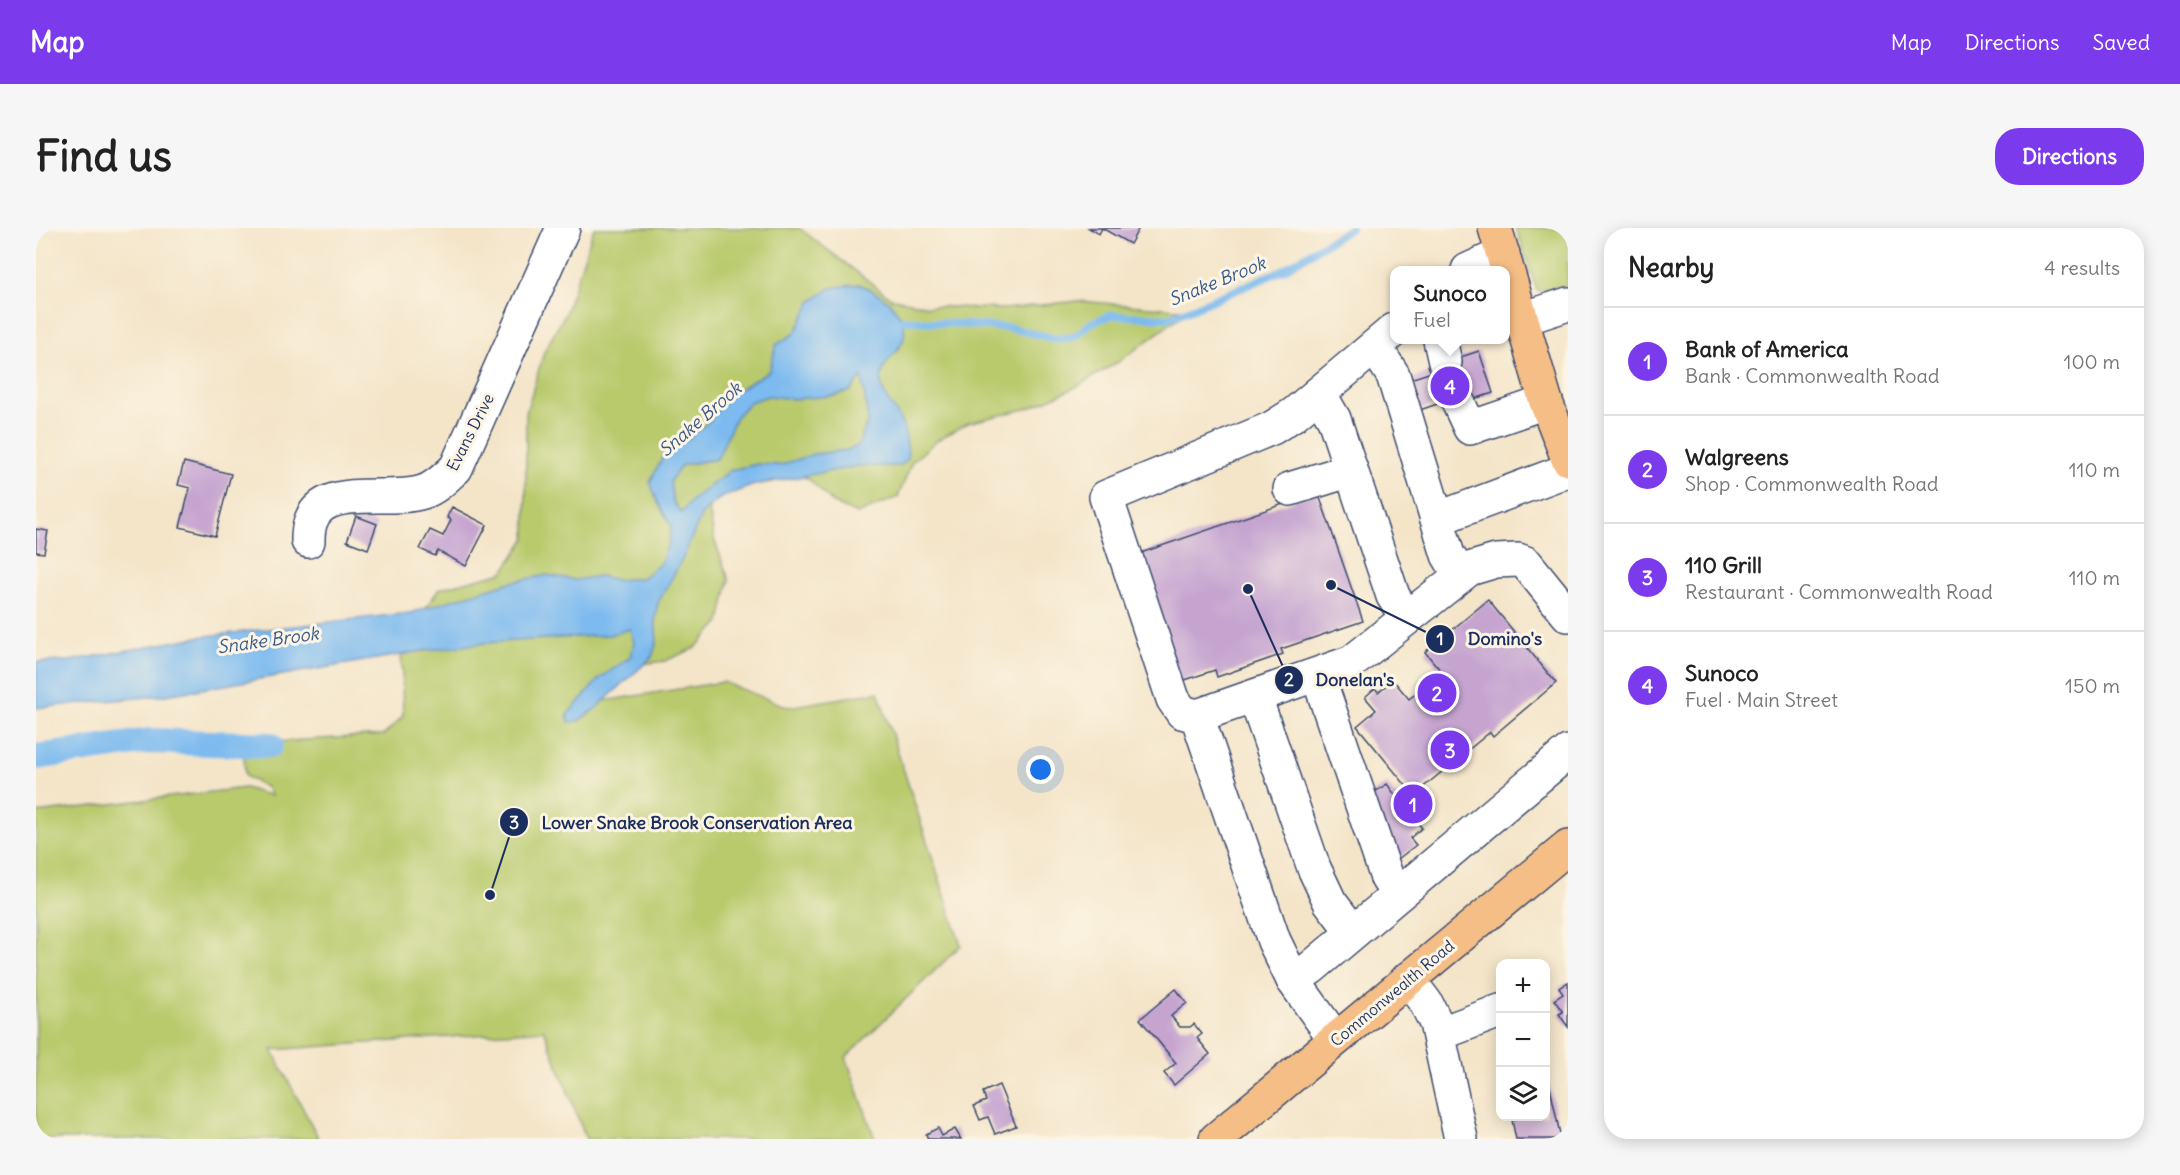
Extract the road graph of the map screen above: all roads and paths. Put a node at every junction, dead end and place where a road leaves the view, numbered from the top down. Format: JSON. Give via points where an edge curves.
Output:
{"nodes":[{"id":1,"x":563,"y":228,"type":"edge"},
{"id":2,"x":1499,"y":241,"type":"edge"},
{"id":3,"x":1472,"y":266,"type":"edge"},
{"id":4,"x":1505,"y":266,"type":"edge"},
{"id":5,"x":1510,"y":290,"type":"edge"},
{"id":6,"x":1568,"y":304,"type":"edge"},
{"id":7,"x":1515,"y":312,"type":"edge"},
{"id":8,"x":1385,"y":339,"type":"edge"},
{"id":9,"x":1319,"y":393,"type":"junction"},
{"id":10,"x":1546,"y":402,"type":"junction"},
{"id":11,"x":1459,"y":404,"type":"tunnel mouth"},
{"id":12,"x":1568,"y":459,"type":"edge"},
{"id":13,"x":1351,"y":470,"type":"junction"},
{"id":14,"x":1568,"y":470,"type":"edge"},
{"id":15,"x":1290,"y":489,"type":"dead end"},
{"id":16,"x":1437,"y":519,"type":"junction"},
{"id":17,"x":308,"y":541,"type":"dead end"},
{"id":18,"x":1460,"y":575,"type":"junction"},
{"id":19,"x":1568,"y":615,"type":"edge"},
{"id":20,"x":1407,"y":618,"type":"junction"},
{"id":21,"x":1318,"y":676,"type":"junction"},
{"id":22,"x":1255,"y":697,"type":"junction"},
{"id":23,"x":1197,"y":716,"type":"junction"},
{"id":24,"x":1568,"y":753,"type":"edge"},
{"id":25,"x":1568,"y":848,"type":"edge"},
{"id":26,"x":1398,"y":894,"type":"junction"},
{"id":27,"x":1353,"y":932,"type":"junction"},
{"id":28,"x":1408,"y":979,"type":"junction"},
{"id":29,"x":1293,"y":980,"type":"junction"},
{"id":30,"x":1496,"y":1013,"type":"edge"},
{"id":31,"x":1439,"y":1034,"type":"junction"},
{"id":32,"x":1335,"y":1039,"type":"junction"},
{"id":33,"x":1216,"y":1139,"type":"edge"},
{"id":34,"x":1461,"y":1139,"type":"edge"}],
"edges":[{"from":1,"to":17,"type":"street","name":"Evans Drive","via":[[456,468],[443,482],[424,492],[327,502],[314,511],[308,525]]},
{"from":2,"to":3,"type":"street"},
{"from":2,"to":4,"type":"main road"},
{"from":5,"to":7,"type":"main road"},
{"from":6,"to":7,"type":"street"},
{"from":7,"to":10,"type":"main road"},
{"from":8,"to":9,"type":"street"},
{"from":8,"to":16,"type":"street"},
{"from":9,"to":13,"type":"street","via":[[1335,419]]},
{"from":9,"to":23,"type":"street","via":[[1272,428],[1106,497],[1173,699],[1182,712]]},
{"from":10,"to":11,"type":"street","via":[[1470,428]]},
{"from":10,"to":12,"type":"main road"},
{"from":13,"to":15,"type":"street"},
{"from":13,"to":20,"type":"street","via":[[1393,596]]},
{"from":14,"to":16,"type":"street"},
{"from":16,"to":18,"type":"street"},
{"from":18,"to":19,"type":"street","via":[[1486,563],[1518,560],[1531,568]]},
{"from":18,"to":20,"type":"street"},
{"from":20,"to":21,"type":"street","via":[[1352,662]]},
{"from":21,"to":22,"type":"street"},
{"from":21,"to":26,"type":"street","via":[[1387,878]]},
{"from":22,"to":23,"type":"street"},
{"from":22,"to":27,"type":"street","via":[[1314,868],[1330,902]]},
{"from":23,"to":29,"type":"street","via":[[1274,941]]},
{"from":24,"to":26,"type":"street"},
{"from":25,"to":28,"type":"main road","name":"Commonwealth Road"},
{"from":26,"to":27,"type":"street"},
{"from":27,"to":29,"type":"street"},
{"from":28,"to":31,"type":"street","via":[[1432,1013]]},
{"from":28,"to":32,"type":"main road","name":"Commonwealth Road"},
{"from":29,"to":32,"type":"street"},
{"from":30,"to":31,"type":"street"},
{"from":31,"to":34,"type":"street"},
{"from":32,"to":33,"type":"main road","name":"Commonwealth Road"}]}
